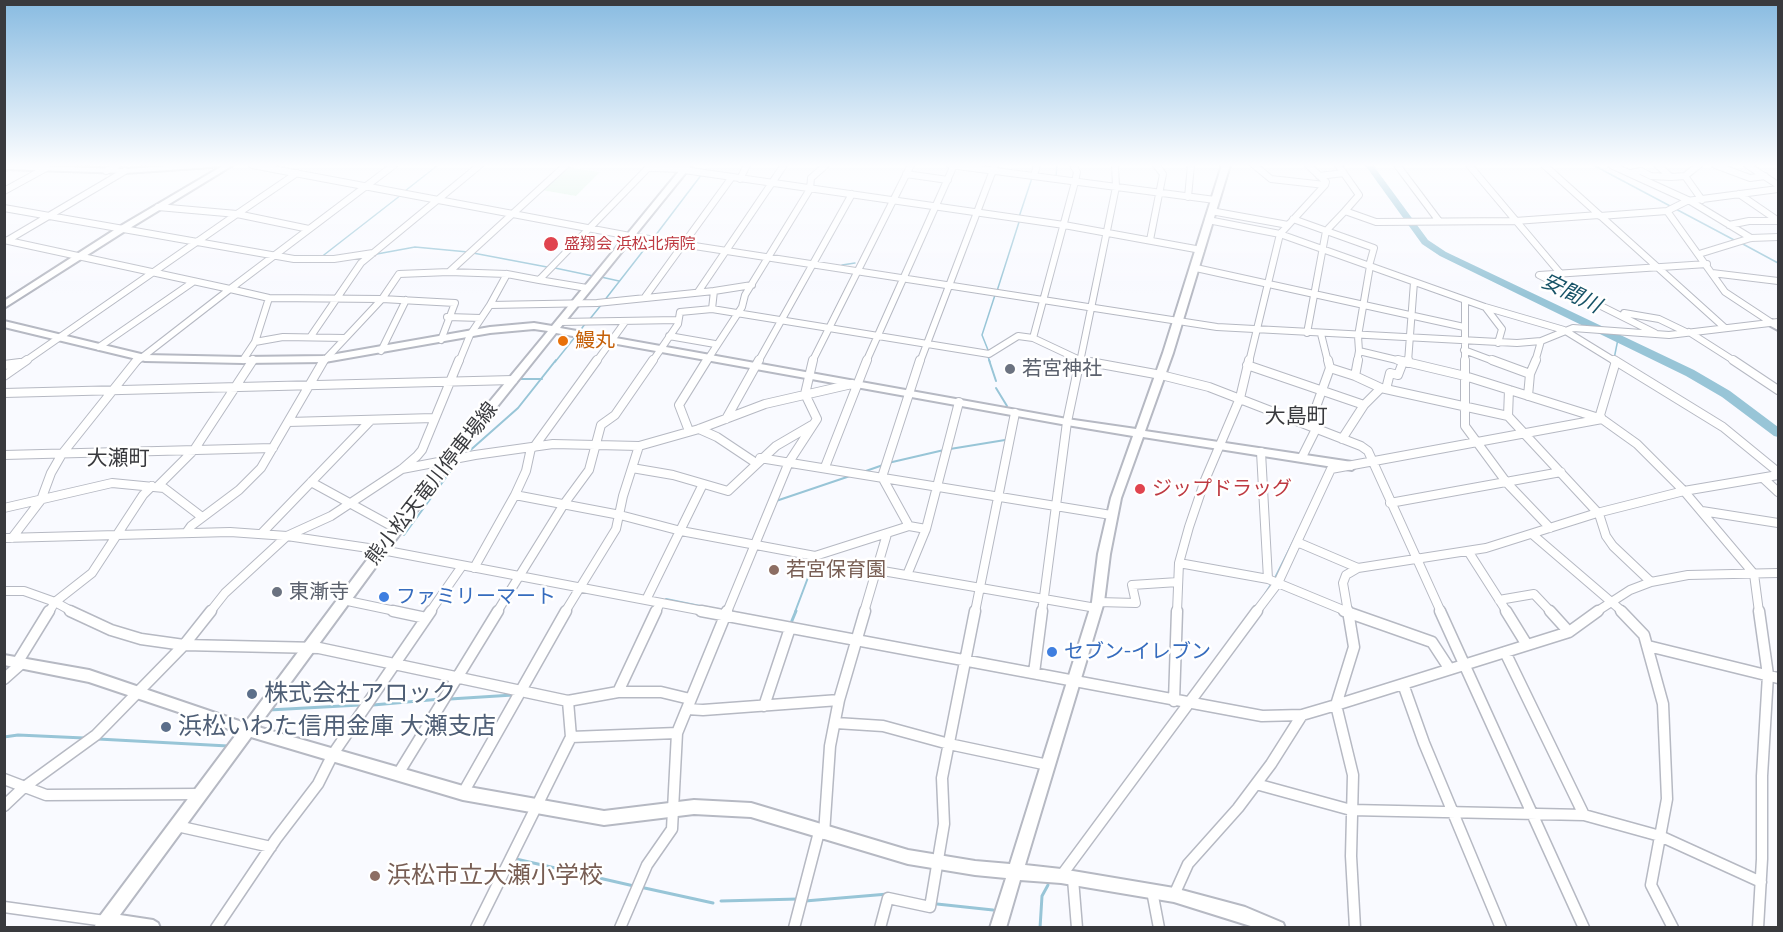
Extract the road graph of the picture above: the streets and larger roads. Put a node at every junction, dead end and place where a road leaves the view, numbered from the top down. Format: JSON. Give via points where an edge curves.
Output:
{"nodes":[{"id":1,"x":62,"y":208,"type":"edge"},
{"id":2,"x":156,"y":208,"type":"edge"},
{"id":3,"x":175,"y":208,"type":"edge"},
{"id":4,"x":245,"y":208,"type":"edge"},
{"id":5,"x":336,"y":208,"type":"edge"},
{"id":6,"x":428,"y":208,"type":"edge"},
{"id":7,"x":484,"y":208,"type":"edge"},
{"id":8,"x":519,"y":208,"type":"edge"},
{"id":9,"x":609,"y":208,"type":"edge"},
{"id":10,"x":653,"y":208,"type":"edge"},
{"id":11,"x":709,"y":208,"type":"edge"},
{"id":12,"x":755,"y":208,"type":"edge"},
{"id":13,"x":798,"y":208,"type":"edge"},
{"id":14,"x":844,"y":208,"type":"edge"},
{"id":15,"x":888,"y":208,"type":"edge"},
{"id":16,"x":934,"y":208,"type":"edge"},
{"id":17,"x":953,"y":208,"type":"edge"},
{"id":18,"x":979,"y":208,"type":"edge"},
{"id":19,"x":1068,"y":208,"type":"edge"},
{"id":20,"x":1112,"y":208,"type":"edge"},
{"id":21,"x":1155,"y":208,"type":"edge"},
{"id":22,"x":1212,"y":208,"type":"edge"},
{"id":23,"x":1303,"y":208,"type":"edge"},
{"id":24,"x":1348,"y":208,"type":"edge"},
{"id":25,"x":1430,"y":208,"type":"edge"},
{"id":26,"x":1506,"y":208,"type":"edge"},
{"id":27,"x":1592,"y":208,"type":"edge"},
{"id":28,"x":1665,"y":208,"type":"edge"},
{"id":29,"x":1670,"y":208,"type":"edge"},
{"id":30,"x":1702,"y":208,"type":"edge"},
{"id":31,"x":1760,"y":208,"type":"edge"},
{"id":32,"x":6,"y":212,"type":"edge"},
{"id":33,"x":978,"y":212,"type":"junction"},
{"id":34,"x":1345,"y":212,"type":"junction"},
{"id":35,"x":237,"y":214,"type":"junction"},
{"id":36,"x":513,"y":214,"type":"junction"},
{"id":37,"x":1209,"y":215,"type":"junction"},
{"id":38,"x":1599,"y":215,"type":"junction"},
{"id":39,"x":49,"y":216,"type":"junction"},
{"id":40,"x":1293,"y":219,"type":"junction"},
{"id":41,"x":1439,"y":221,"type":"junction"},
{"id":42,"x":1515,"y":221,"type":"junction"},
{"id":43,"x":1064,"y":225,"type":"junction"},
{"id":44,"x":1288,"y":225,"type":"junction"},
{"id":45,"x":1729,"y":225,"type":"junction"},
{"id":46,"x":590,"y":228,"type":"junction"},
{"id":47,"x":122,"y":229,"type":"junction"},
{"id":48,"x":309,"y":229,"type":"junction"},
{"id":49,"x":1326,"y":231,"type":"junction"},
{"id":50,"x":1107,"y":232,"type":"junction"},
{"id":51,"x":1280,"y":234,"type":"junction"},
{"id":52,"x":630,"y":236,"type":"junction"},
{"id":53,"x":1779,"y":237,"type":"edge"},
{"id":54,"x":1751,"y":238,"type":"junction"},
{"id":55,"x":1150,"y":240,"type":"junction"},
{"id":56,"x":6,"y":241,"type":"edge"},
{"id":57,"x":197,"y":242,"type":"junction"},
{"id":58,"x":683,"y":244,"type":"junction"},
{"id":59,"x":1322,"y":249,"type":"junction"},
{"id":60,"x":1201,"y":250,"type":"junction"},
{"id":61,"x":726,"y":251,"type":"junction"},
{"id":62,"x":373,"y":253,"type":"junction"},
{"id":63,"x":1699,"y":254,"type":"junction"},
{"id":64,"x":80,"y":256,"type":"junction"},
{"id":65,"x":274,"y":256,"type":"junction"},
{"id":66,"x":769,"y":258,"type":"junction"},
{"id":67,"x":1707,"y":264,"type":"junction"},
{"id":68,"x":813,"y":265,"type":"junction"},
{"id":69,"x":1369,"y":266,"type":"junction"},
{"id":70,"x":1196,"y":268,"type":"junction"},
{"id":71,"x":1657,"y":268,"type":"junction"},
{"id":72,"x":155,"y":272,"type":"junction"},
{"id":73,"x":449,"y":272,"type":"junction"},
{"id":74,"x":857,"y":272,"type":"junction"},
{"id":75,"x":1560,"y":273,"type":"junction"},
{"id":76,"x":1712,"y":273,"type":"junction"},
{"id":77,"x":507,"y":274,"type":"junction"},
{"id":78,"x":904,"y":279,"type":"junction"},
{"id":79,"x":540,"y":280,"type":"junction"},
{"id":80,"x":1779,"y":281,"type":"edge"},
{"id":81,"x":193,"y":282,"type":"junction"},
{"id":82,"x":1414,"y":282,"type":"junction"},
{"id":83,"x":1268,"y":284,"type":"junction"},
{"id":84,"x":752,"y":285,"type":"junction"},
{"id":85,"x":949,"y":286,"type":"junction"},
{"id":86,"x":587,"y":288,"type":"junction"},
{"id":87,"x":230,"y":289,"type":"junction"},
{"id":88,"x":714,"y":291,"type":"junction"},
{"id":89,"x":698,"y":292,"type":"junction"},
{"id":90,"x":1314,"y":294,"type":"junction"},
{"id":91,"x":645,"y":297,"type":"junction"},
{"id":92,"x":269,"y":298,"type":"junction"},
{"id":93,"x":338,"y":298,"type":"junction"},
{"id":94,"x":382,"y":299,"type":"junction"},
{"id":95,"x":406,"y":300,"type":"junction"},
{"id":96,"x":1465,"y":300,"type":"junction"},
{"id":97,"x":1042,"y":301,"type":"junction"},
{"id":98,"x":575,"y":303,"type":"junction"},
{"id":99,"x":4,"y":305,"type":"edge"},
{"id":100,"x":490,"y":305,"type":"junction"},
{"id":101,"x":1364,"y":305,"type":"junction"},
{"id":102,"x":1485,"y":307,"type":"junction"},
{"id":103,"x":1090,"y":308,"type":"junction"},
{"id":104,"x":712,"y":309,"type":"junction"},
{"id":105,"x":737,"y":312,"type":"junction"},
{"id":106,"x":1616,"y":312,"type":"junction"},
{"id":107,"x":1412,"y":316,"type":"junction"},
{"id":108,"x":447,"y":317,"type":"junction"},
{"id":109,"x":481,"y":318,"type":"junction"},
{"id":110,"x":783,"y":319,"type":"junction"},
{"id":111,"x":678,"y":320,"type":"junction"},
{"id":112,"x":1179,"y":321,"type":"junction"},
{"id":113,"x":625,"y":322,"type":"junction"},
{"id":114,"x":4,"y":324,"type":"edge"},
{"id":115,"x":1777,"y":324,"type":"edge"},
{"id":116,"x":557,"y":326,"type":"junction"},
{"id":117,"x":830,"y":327,"type":"junction"},
{"id":118,"x":1464,"y":327,"type":"junction"},
{"id":119,"x":1725,"y":328,"type":"junction"},
{"id":120,"x":1255,"y":330,"type":"junction"},
{"id":121,"x":1564,"y":330,"type":"junction"},
{"id":122,"x":1689,"y":332,"type":"junction"},
{"id":123,"x":1307,"y":333,"type":"junction"},
{"id":124,"x":1321,"y":334,"type":"junction"},
{"id":125,"x":1656,"y":334,"type":"junction"},
{"id":126,"x":470,"y":335,"type":"junction"},
{"id":127,"x":878,"y":335,"type":"junction"},
{"id":128,"x":311,"y":336,"type":"junction"},
{"id":129,"x":669,"y":336,"type":"junction"},
{"id":130,"x":1358,"y":336,"type":"junction"},
{"id":131,"x":60,"y":338,"type":"junction"},
{"id":132,"x":345,"y":338,"type":"junction"},
{"id":133,"x":1033,"y":338,"type":"junction"},
{"id":134,"x":1410,"y":338,"type":"junction"},
{"id":135,"x":441,"y":340,"type":"junction"},
{"id":136,"x":613,"y":340,"type":"junction"},
{"id":137,"x":1465,"y":341,"type":"junction"},
{"id":138,"x":1541,"y":341,"type":"junction"},
{"id":139,"x":255,"y":342,"type":"junction"},
{"id":140,"x":1498,"y":343,"type":"junction"},
{"id":141,"x":926,"y":344,"type":"junction"},
{"id":142,"x":715,"y":345,"type":"junction"},
{"id":143,"x":99,"y":347,"type":"junction"},
{"id":144,"x":660,"y":349,"type":"junction"},
{"id":145,"x":1464,"y":350,"type":"junction"},
{"id":146,"x":381,"y":351,"type":"junction"},
{"id":147,"x":1359,"y":351,"type":"junction"},
{"id":148,"x":140,"y":357,"type":"junction"},
{"id":149,"x":706,"y":358,"type":"junction"},
{"id":150,"x":325,"y":359,"type":"junction"},
{"id":151,"x":248,"y":360,"type":"junction"},
{"id":152,"x":1615,"y":360,"type":"junction"},
{"id":153,"x":1080,"y":361,"type":"junction"},
{"id":154,"x":25,"y":362,"type":"junction"},
{"id":155,"x":1405,"y":362,"type":"junction"},
{"id":156,"x":4,"y":365,"type":"edge"},
{"id":157,"x":1247,"y":365,"type":"junction"},
{"id":158,"x":756,"y":366,"type":"junction"},
{"id":159,"x":1330,"y":368,"type":"junction"},
{"id":160,"x":1530,"y":374,"type":"junction"},
{"id":161,"x":808,"y":375,"type":"junction"},
{"id":162,"x":1161,"y":375,"type":"junction"},
{"id":163,"x":4,"y":376,"type":"edge"},
{"id":164,"x":1355,"y":376,"type":"junction"},
{"id":165,"x":1465,"y":376,"type":"junction"},
{"id":166,"x":513,"y":380,"type":"junction"},
{"id":167,"x":450,"y":382,"type":"junction"},
{"id":168,"x":856,"y":383,"type":"junction"},
{"id":169,"x":309,"y":385,"type":"junction"},
{"id":170,"x":236,"y":387,"type":"junction"},
{"id":171,"x":1383,"y":388,"type":"junction"},
{"id":172,"x":1321,"y":389,"type":"junction"},
{"id":173,"x":113,"y":390,"type":"junction"},
{"id":174,"x":1509,"y":390,"type":"junction"},
{"id":175,"x":1779,"y":390,"type":"edge"},
{"id":176,"x":4,"y":393,"type":"edge"},
{"id":177,"x":908,"y":393,"type":"junction"},
{"id":178,"x":805,"y":394,"type":"junction"},
{"id":179,"x":1528,"y":396,"type":"junction"},
{"id":180,"x":1240,"y":398,"type":"junction"},
{"id":181,"x":959,"y":402,"type":"junction"},
{"id":182,"x":1364,"y":405,"type":"junction"},
{"id":183,"x":1464,"y":409,"type":"junction"},
{"id":184,"x":1015,"y":413,"type":"junction"},
{"id":185,"x":1508,"y":416,"type":"junction"},
{"id":186,"x":435,"y":418,"type":"junction"},
{"id":187,"x":726,"y":419,"type":"junction"},
{"id":188,"x":1602,"y":419,"type":"junction"},
{"id":189,"x":370,"y":420,"type":"junction"},
{"id":190,"x":288,"y":422,"type":"junction"},
{"id":191,"x":1067,"y":422,"type":"junction"},
{"id":192,"x":813,"y":424,"type":"junction"},
{"id":193,"x":1313,"y":426,"type":"junction"},
{"id":194,"x":699,"y":429,"type":"junction"},
{"id":195,"x":689,"y":431,"type":"junction"},
{"id":196,"x":1523,"y":433,"type":"junction"},
{"id":197,"x":1140,"y":434,"type":"junction"},
{"id":198,"x":1342,"y":439,"type":"junction"},
{"id":199,"x":1475,"y":442,"type":"junction"},
{"id":200,"x":596,"y":444,"type":"junction"},
{"id":201,"x":1220,"y":445,"type":"junction"},
{"id":202,"x":639,"y":446,"type":"junction"},
{"id":203,"x":273,"y":448,"type":"junction"},
{"id":204,"x":533,"y":448,"type":"junction"},
{"id":205,"x":194,"y":450,"type":"junction"},
{"id":206,"x":1261,"y":452,"type":"junction"},
{"id":207,"x":62,"y":454,"type":"junction"},
{"id":208,"x":4,"y":455,"type":"edge"},
{"id":209,"x":1302,"y":457,"type":"junction"},
{"id":210,"x":448,"y":460,"type":"junction"},
{"id":211,"x":758,"y":460,"type":"junction"},
{"id":212,"x":789,"y":462,"type":"junction"},
{"id":213,"x":1372,"y":462,"type":"junction"},
{"id":214,"x":1352,"y":466,"type":"junction"},
{"id":215,"x":632,"y":468,"type":"junction"},
{"id":216,"x":825,"y":468,"type":"junction"},
{"id":217,"x":402,"y":470,"type":"junction"},
{"id":218,"x":1561,"y":472,"type":"junction"},
{"id":219,"x":1779,"y":473,"type":"edge"},
{"id":220,"x":882,"y":477,"type":"junction"},
{"id":221,"x":1763,"y":478,"type":"junction"},
{"id":222,"x":311,"y":482,"type":"junction"},
{"id":223,"x":1507,"y":483,"type":"junction"},
{"id":224,"x":703,"y":484,"type":"junction"},
{"id":225,"x":155,"y":486,"type":"junction"},
{"id":226,"x":937,"y":486,"type":"junction"},
{"id":227,"x":1684,"y":491,"type":"junction"},
{"id":228,"x":1779,"y":492,"type":"edge"},
{"id":229,"x":515,"y":495,"type":"junction"},
{"id":230,"x":997,"y":496,"type":"junction"},
{"id":231,"x":41,"y":500,"type":"junction"},
{"id":232,"x":350,"y":503,"type":"junction"},
{"id":233,"x":1390,"y":503,"type":"junction"},
{"id":234,"x":564,"y":504,"type":"junction"},
{"id":235,"x":1057,"y":506,"type":"junction"},
{"id":236,"x":4,"y":508,"type":"edge"},
{"id":237,"x":1701,"y":511,"type":"junction"},
{"id":238,"x":1597,"y":513,"type":"junction"},
{"id":239,"x":1111,"y":514,"type":"junction"},
{"id":240,"x":620,"y":515,"type":"junction"},
{"id":241,"x":202,"y":517,"type":"junction"},
{"id":242,"x":1779,"y":523,"type":"edge"},
{"id":243,"x":909,"y":526,"type":"junction"},
{"id":244,"x":1550,"y":528,"type":"junction"},
{"id":245,"x":397,"y":529,"type":"junction"},
{"id":246,"x":926,"y":529,"type":"junction"},
{"id":247,"x":681,"y":531,"type":"junction"},
{"id":248,"x":186,"y":533,"type":"junction"},
{"id":249,"x":119,"y":534,"type":"junction"},
{"id":250,"x":261,"y":534,"type":"junction"},
{"id":251,"x":887,"y":534,"type":"junction"},
{"id":252,"x":1532,"y":534,"type":"junction"},
{"id":253,"x":287,"y":536,"type":"junction"},
{"id":254,"x":8,"y":538,"type":"edge"},
{"id":255,"x":1297,"y":542,"type":"junction"},
{"id":256,"x":755,"y":545,"type":"junction"},
{"id":257,"x":382,"y":550,"type":"junction"},
{"id":258,"x":1468,"y":551,"type":"junction"},
{"id":259,"x":1416,"y":560,"type":"junction"},
{"id":260,"x":1179,"y":564,"type":"junction"},
{"id":261,"x":462,"y":566,"type":"junction"},
{"id":262,"x":474,"y":568,"type":"junction"},
{"id":263,"x":1359,"y":568,"type":"junction"},
{"id":264,"x":877,"y":570,"type":"junction"},
{"id":265,"x":1779,"y":573,"type":"edge"},
{"id":266,"x":1754,"y":574,"type":"junction"},
{"id":267,"x":519,"y":575,"type":"junction"},
{"id":268,"x":907,"y":575,"type":"junction"},
{"id":269,"x":1268,"y":579,"type":"junction"},
{"id":270,"x":1178,"y":582,"type":"junction"},
{"id":271,"x":1651,"y":582,"type":"junction"},
{"id":272,"x":1278,"y":583,"type":"junction"},
{"id":273,"x":580,"y":587,"type":"junction"},
{"id":274,"x":979,"y":588,"type":"junction"},
{"id":275,"x":4,"y":591,"type":"edge"},
{"id":276,"x":1043,"y":599,"type":"junction"},
{"id":277,"x":343,"y":600,"type":"junction"},
{"id":278,"x":646,"y":600,"type":"junction"},
{"id":279,"x":1499,"y":600,"type":"junction"},
{"id":280,"x":1612,"y":601,"type":"junction"},
{"id":281,"x":55,"y":602,"type":"junction"},
{"id":282,"x":660,"y":603,"type":"junction"},
{"id":283,"x":1097,"y":605,"type":"junction"},
{"id":284,"x":1347,"y":612,"type":"junction"},
{"id":285,"x":726,"y":615,"type":"junction"},
{"id":286,"x":426,"y":618,"type":"junction"},
{"id":287,"x":790,"y":628,"type":"junction"},
{"id":288,"x":1569,"y":632,"type":"junction"},
{"id":289,"x":856,"y":640,"type":"junction"},
{"id":290,"x":184,"y":645,"type":"junction"},
{"id":291,"x":1527,"y":645,"type":"junction"},
{"id":292,"x":1647,"y":646,"type":"junction"},
{"id":293,"x":308,"y":647,"type":"junction"},
{"id":294,"x":1505,"y":652,"type":"junction"},
{"id":295,"x":965,"y":660,"type":"junction"},
{"id":296,"x":14,"y":662,"type":"edge"},
{"id":297,"x":1465,"y":664,"type":"junction"},
{"id":298,"x":394,"y":665,"type":"junction"},
{"id":299,"x":1449,"y":668,"type":"junction"},
{"id":300,"x":1034,"y":673,"type":"junction"},
{"id":301,"x":1768,"y":675,"type":"junction"},
{"id":302,"x":457,"y":678,"type":"junction"},
{"id":303,"x":1779,"y":678,"type":"edge"},
{"id":304,"x":4,"y":679,"type":"edge"},
{"id":305,"x":1075,"y":681,"type":"junction"},
{"id":306,"x":1403,"y":684,"type":"junction"},
{"id":307,"x":138,"y":691,"type":"junction"},
{"id":308,"x":521,"y":691,"type":"junction"},
{"id":309,"x":618,"y":692,"type":"junction"},
{"id":310,"x":839,"y":700,"type":"junction"},
{"id":311,"x":568,"y":701,"type":"junction"},
{"id":312,"x":1174,"y":701,"type":"junction"},
{"id":313,"x":689,"y":704,"type":"junction"},
{"id":314,"x":1189,"y":704,"type":"junction"},
{"id":315,"x":1336,"y":705,"type":"junction"},
{"id":316,"x":764,"y":706,"type":"junction"},
{"id":317,"x":1302,"y":715,"type":"junction"},
{"id":318,"x":836,"y":723,"type":"junction"},
{"id":319,"x":249,"y":730,"type":"junction"},
{"id":320,"x":677,"y":733,"type":"junction"},
{"id":321,"x":571,"y":737,"type":"junction"},
{"id":322,"x":949,"y":744,"type":"junction"},
{"id":323,"x":333,"y":754,"type":"junction"},
{"id":324,"x":1048,"y":765,"type":"junction"},
{"id":325,"x":398,"y":774,"type":"junction"},
{"id":326,"x":4,"y":779,"type":"edge"},
{"id":327,"x":1256,"y":784,"type":"junction"},
{"id":328,"x":22,"y":788,"type":"junction"},
{"id":329,"x":200,"y":794,"type":"junction"},
{"id":330,"x":464,"y":794,"type":"junction"},
{"id":331,"x":4,"y":806,"type":"edge"},
{"id":332,"x":538,"y":807,"type":"junction"},
{"id":333,"x":672,"y":808,"type":"junction"},
{"id":334,"x":1351,"y":810,"type":"junction"},
{"id":335,"x":1454,"y":813,"type":"junction"},
{"id":336,"x":1533,"y":814,"type":"junction"},
{"id":337,"x":1584,"y":815,"type":"junction"},
{"id":338,"x":176,"y":825,"type":"junction"},
{"id":339,"x":822,"y":833,"type":"junction"},
{"id":340,"x":1660,"y":836,"type":"junction"},
{"id":341,"x":271,"y":847,"type":"junction"},
{"id":342,"x":939,"y":862,"type":"junction"},
{"id":343,"x":1016,"y":872,"type":"junction"},
{"id":344,"x":1067,"y":878,"type":"junction"},
{"id":345,"x":1761,"y":882,"type":"junction"},
{"id":346,"x":1152,"y":891,"type":"junction"},
{"id":347,"x":1174,"y":895,"type":"junction"},
{"id":348,"x":4,"y":907,"type":"edge"},
{"id":349,"x":103,"y":924,"type":"edge"},
{"id":350,"x":153,"y":927,"type":"edge"},
{"id":351,"x":216,"y":927,"type":"edge"},
{"id":352,"x":476,"y":927,"type":"edge"},
{"id":353,"x":620,"y":927,"type":"edge"},
{"id":354,"x":794,"y":927,"type":"edge"},
{"id":355,"x":880,"y":927,"type":"edge"},
{"id":356,"x":998,"y":927,"type":"edge"},
{"id":357,"x":1077,"y":927,"type":"edge"},
{"id":358,"x":1159,"y":927,"type":"edge"},
{"id":359,"x":1278,"y":927,"type":"edge"},
{"id":360,"x":1355,"y":927,"type":"edge"},
{"id":361,"x":1501,"y":927,"type":"edge"},
{"id":362,"x":1584,"y":927,"type":"edge"},
{"id":363,"x":1673,"y":927,"type":"edge"},
{"id":364,"x":1758,"y":927,"type":"edge"}],
"edges":[{"from":1,"to":39,"type":"street"},
{"from":2,"to":47,"type":"street"},
{"from":3,"to":35,"type":"street"},
{"from":4,"to":35,"type":"street"},
{"from":5,"to":48,"type":"street"},
{"from":6,"to":62,"type":"street"},
{"from":7,"to":36,"type":"street"},
{"from":8,"to":36,"type":"street"},
{"from":9,"to":46,"type":"street"},
{"from":10,"to":52,"type":"street","name":"熊小松天竜川停車場線"},
{"from":11,"to":58,"type":"street"},
{"from":12,"to":61,"type":"street"},
{"from":13,"to":66,"type":"street"},
{"from":14,"to":68,"type":"street"},
{"from":15,"to":74,"type":"street"},
{"from":16,"to":78,"type":"street"},
{"from":17,"to":33,"type":"street"},
{"from":18,"to":33,"type":"street"},
{"from":19,"to":43,"type":"street"},
{"from":20,"to":50,"type":"street"},
{"from":21,"to":55,"type":"street"},
{"from":22,"to":37,"type":"street"},
{"from":23,"to":40,"type":"street"},
{"from":24,"to":34,"type":"street"},
{"from":25,"to":41,"type":"street"},
{"from":26,"to":42,"type":"street"},
{"from":27,"to":38,"type":"street"},
{"from":28,"to":38,"type":"street"},
{"from":29,"to":63,"type":"street"},
{"from":30,"to":45,"type":"street"},
{"from":31,"to":45,"type":"street","via":[[1779,221]]},
{"from":32,"to":39,"type":"street"},
{"from":33,"to":43,"type":"street"},
{"from":33,"to":85,"type":"street"},
{"from":34,"to":41,"type":"street","via":[[1376,222]]},
{"from":34,"to":49,"type":"street"},
{"from":35,"to":48,"type":"street"},
{"from":35,"to":57,"type":"street"},
{"from":36,"to":46,"type":"street"},
{"from":36,"to":73,"type":"street"},
{"from":37,"to":44,"type":"street"},
{"from":37,"to":51,"type":"street"},
{"from":37,"to":60,"type":"street"},
{"from":38,"to":42,"type":"street"},
{"from":38,"to":71,"type":"street"},
{"from":39,"to":47,"type":"street"},
{"from":39,"to":56,"type":"street"},
{"from":40,"to":44,"type":"street"},
{"from":40,"to":49,"type":"street"},
{"from":41,"to":42,"type":"street"},
{"from":42,"to":75,"type":"street"},
{"from":43,"to":50,"type":"street"},
{"from":43,"to":97,"type":"street"},
{"from":44,"to":51,"type":"street"},
{"from":45,"to":54,"type":"street"},
{"from":46,"to":52,"type":"street"},
{"from":46,"to":79,"type":"street"},
{"from":47,"to":57,"type":"street"},
{"from":47,"to":64,"type":"street"},
{"from":48,"to":65,"type":"street"},
{"from":49,"to":59,"type":"street"},
{"from":49,"to":69,"type":"street","via":[[1374,248]]},
{"from":50,"to":55,"type":"street"},
{"from":50,"to":103,"type":"street"},
{"from":51,"to":59,"type":"street"},
{"from":51,"to":83,"type":"street"},
{"from":52,"to":58,"type":"street"},
{"from":52,"to":86,"type":"street","name":"熊小松天竜川停車場線"},
{"from":53,"to":54,"type":"street"},
{"from":54,"to":63,"type":"street"},
{"from":55,"to":60,"type":"street"},
{"from":56,"to":64,"type":"street"},
{"from":57,"to":65,"type":"street"},
{"from":57,"to":72,"type":"street"},
{"from":58,"to":61,"type":"street"},
{"from":58,"to":91,"type":"street"},
{"from":59,"to":69,"type":"street"},
{"from":59,"to":90,"type":"street"},
{"from":60,"to":70,"type":"street"},
{"from":61,"to":66,"type":"street"},
{"from":61,"to":89,"type":"street"},
{"from":62,"to":65,"type":"street","via":[[311,260]]},
{"from":62,"to":93,"type":"street"},
{"from":63,"to":67,"type":"street"},
{"from":64,"to":72,"type":"street"},
{"from":64,"to":99,"type":"street"},
{"from":65,"to":87,"type":"street"},
{"from":66,"to":68,"type":"street"},
{"from":66,"to":84,"type":"street"},
{"from":67,"to":71,"type":"street"},
{"from":67,"to":76,"type":"street"},
{"from":68,"to":74,"type":"street"},
{"from":68,"to":110,"type":"street"},
{"from":69,"to":82,"type":"street"},
{"from":69,"to":101,"type":"street"},
{"from":70,"to":83,"type":"street"},
{"from":70,"to":112,"type":"street"},
{"from":71,"to":75,"type":"street"},
{"from":71,"to":119,"type":"street"},
{"from":72,"to":81,"type":"street"},
{"from":72,"to":131,"type":"street"},
{"from":73,"to":77,"type":"street"},
{"from":73,"to":94,"type":"street","via":[[399,274]]},
{"from":74,"to":78,"type":"street"},
{"from":74,"to":117,"type":"street"},
{"from":75,"to":106,"type":"street","via":[[1539,275]]},
{"from":76,"to":80,"type":"street"},
{"from":76,"to":115,"type":"street","via":[[1725,292]]},
{"from":77,"to":79,"type":"street"},
{"from":77,"to":100,"type":"street"},
{"from":78,"to":85,"type":"street"},
{"from":78,"to":127,"type":"street"},
{"from":79,"to":86,"type":"street"},
{"from":81,"to":87,"type":"street"},
{"from":81,"to":143,"type":"street"},
{"from":82,"to":96,"type":"street"},
{"from":82,"to":107,"type":"street"},
{"from":83,"to":90,"type":"street"},
{"from":83,"to":120,"type":"street"},
{"from":84,"to":88,"type":"street"},
{"from":84,"to":105,"type":"street"},
{"from":85,"to":97,"type":"street"},
{"from":85,"to":141,"type":"street"},
{"from":86,"to":98,"type":"street","name":"熊小松天竜川停車場線"},
{"from":87,"to":92,"type":"street"},
{"from":87,"to":148,"type":"street"},
{"from":88,"to":89,"type":"street"},
{"from":88,"to":104,"type":"street"},
{"from":89,"to":91,"type":"street"},
{"from":90,"to":101,"type":"street"},
{"from":90,"to":123,"type":"street"},
{"from":91,"to":98,"type":"street"},
{"from":92,"to":93,"type":"street"},
{"from":92,"to":139,"type":"street"},
{"from":93,"to":94,"type":"street"},
{"from":93,"to":128,"type":"street"},
{"from":94,"to":95,"type":"street"},
{"from":94,"to":132,"type":"street"},
{"from":95,"to":108,"type":"street","via":[[454,303]]},
{"from":95,"to":146,"type":"street"},
{"from":96,"to":102,"type":"street"},
{"from":96,"to":118,"type":"street"},
{"from":97,"to":103,"type":"street"},
{"from":97,"to":133,"type":"street"},
{"from":98,"to":100,"type":"street"},
{"from":98,"to":116,"type":"street","name":"熊小松天竜川停車場線"},
{"from":100,"to":109,"type":"street"},
{"from":101,"to":107,"type":"street"},
{"from":101,"to":130,"type":"street"},
{"from":102,"to":121,"type":"street"},
{"from":102,"to":140,"type":"street","via":[[1502,328]]},
{"from":103,"to":112,"type":"street"},
{"from":103,"to":153,"type":"street"},
{"from":104,"to":105,"type":"street"},
{"from":104,"to":111,"type":"street","via":[[680,312]]},
{"from":105,"to":110,"type":"street"},
{"from":105,"to":142,"type":"street"},
{"from":106,"to":122,"type":"street","via":[[1659,319]]},
{"from":106,"to":125,"type":"street"},
{"from":107,"to":118,"type":"street"},
{"from":107,"to":134,"type":"street"},
{"from":108,"to":109,"type":"street"},
{"from":108,"to":135,"type":"street"},
{"from":109,"to":126,"type":"street"},
{"from":110,"to":117,"type":"street"},
{"from":110,"to":158,"type":"street"},
{"from":111,"to":113,"type":"street"},
{"from":111,"to":129,"type":"street"},
{"from":112,"to":120,"type":"street"},
{"from":112,"to":162,"type":"street"},
{"from":113,"to":116,"type":"street"},
{"from":113,"to":136,"type":"street"},
{"from":114,"to":131,"type":"street"},
{"from":115,"to":119,"type":"street"},
{"from":116,"to":126,"type":"street"},
{"from":116,"to":136,"type":"street"},
{"from":116,"to":166,"type":"street","name":"熊小松天竜川停車場線"},
{"from":117,"to":127,"type":"street"},
{"from":117,"to":161,"type":"street"},
{"from":118,"to":137,"type":"street"},
{"from":119,"to":122,"type":"street"},
{"from":120,"to":123,"type":"street"},
{"from":120,"to":157,"type":"street"},
{"from":121,"to":125,"type":"street","via":[[1589,328]]},
{"from":121,"to":138,"type":"street"},
{"from":121,"to":152,"type":"street"},
{"from":122,"to":125,"type":"street"},
{"from":122,"to":175,"type":"street"},
{"from":123,"to":124,"type":"street"},
{"from":124,"to":130,"type":"street"},
{"from":124,"to":159,"type":"street"},
{"from":126,"to":135,"type":"street"},
{"from":126,"to":167,"type":"street"},
{"from":127,"to":141,"type":"street"},
{"from":127,"to":168,"type":"street"},
{"from":128,"to":132,"type":"street"},
{"from":128,"to":139,"type":"street"},
{"from":129,"to":142,"type":"street"},
{"from":129,"to":144,"type":"street"},
{"from":130,"to":134,"type":"street"},
{"from":130,"to":147,"type":"street"},
{"from":131,"to":143,"type":"street"},
{"from":131,"to":154,"type":"street"},
{"from":132,"to":150,"type":"street"},
{"from":133,"to":141,"type":"street","via":[[1018,336],[989,354]]},
{"from":133,"to":153,"type":"street"},
{"from":134,"to":137,"type":"street"},
{"from":134,"to":155,"type":"street"},
{"from":135,"to":146,"type":"street"},
{"from":136,"to":144,"type":"street"},
{"from":136,"to":204,"type":"street"},
{"from":137,"to":140,"type":"street"},
{"from":137,"to":145,"type":"street"},
{"from":138,"to":140,"type":"street"},
{"from":138,"to":160,"type":"street"},
{"from":139,"to":151,"type":"street"},
{"from":141,"to":177,"type":"street"},
{"from":142,"to":149,"type":"street"},
{"from":143,"to":148,"type":"street"},
{"from":144,"to":149,"type":"street"},
{"from":144,"to":200,"type":"street","via":[[615,415],[601,425]]},
{"from":145,"to":160,"type":"street"},
{"from":145,"to":165,"type":"street"},
{"from":146,"to":150,"type":"street"},
{"from":147,"to":155,"type":"street"},
{"from":147,"to":164,"type":"street"},
{"from":148,"to":151,"type":"street"},
{"from":148,"to":173,"type":"street"},
{"from":149,"to":158,"type":"street"},
{"from":149,"to":195,"type":"street","via":[[679,405]]},
{"from":150,"to":151,"type":"street"},
{"from":150,"to":169,"type":"street"},
{"from":151,"to":170,"type":"street"},
{"from":152,"to":188,"type":"street"},
{"from":152,"to":219,"type":"street","via":[[1723,427]]},
{"from":153,"to":162,"type":"street"},
{"from":153,"to":191,"type":"street"},
{"from":154,"to":156,"type":"street"},
{"from":154,"to":163,"type":"street"},
{"from":155,"to":165,"type":"street"},
{"from":155,"to":171,"type":"street","via":[[1398,375],[1390,373]]},
{"from":157,"to":172,"type":"street"},
{"from":157,"to":180,"type":"street"},
{"from":158,"to":161,"type":"street"},
{"from":158,"to":187,"type":"street"},
{"from":159,"to":164,"type":"street"},
{"from":159,"to":172,"type":"street"},
{"from":160,"to":179,"type":"street"},
{"from":161,"to":168,"type":"street"},
{"from":161,"to":178,"type":"street"},
{"from":162,"to":180,"type":"street"},
{"from":162,"to":197,"type":"street"},
{"from":164,"to":171,"type":"street"},
{"from":165,"to":174,"type":"street"},
{"from":165,"to":183,"type":"street"},
{"from":166,"to":167,"type":"street"},
{"from":166,"to":210,"type":"street","name":"熊小松天竜川停車場線"},
{"from":167,"to":169,"type":"street"},
{"from":167,"to":186,"type":"street"},
{"from":168,"to":177,"type":"street"},
{"from":168,"to":178,"type":"street"},
{"from":168,"to":216,"type":"street"},
{"from":169,"to":170,"type":"street"},
{"from":169,"to":190,"type":"street"},
{"from":170,"to":173,"type":"street"},
{"from":170,"to":205,"type":"street"},
{"from":171,"to":182,"type":"street"},
{"from":171,"to":183,"type":"street"},
{"from":172,"to":182,"type":"street"},
{"from":172,"to":193,"type":"street"},
{"from":173,"to":176,"type":"street"},
{"from":173,"to":207,"type":"street"},
{"from":174,"to":179,"type":"street"},
{"from":174,"to":185,"type":"street"},
{"from":177,"to":181,"type":"street"},
{"from":177,"to":220,"type":"street"},
{"from":178,"to":187,"type":"street"},
{"from":178,"to":192,"type":"street","via":[[817,419]]},
{"from":179,"to":188,"type":"street"},
{"from":180,"to":193,"type":"street"},
{"from":180,"to":201,"type":"street"},
{"from":181,"to":184,"type":"street"},
{"from":181,"to":226,"type":"street"},
{"from":182,"to":198,"type":"street"},
{"from":183,"to":185,"type":"street"},
{"from":183,"to":199,"type":"street","via":[[1465,426]]},
{"from":184,"to":191,"type":"street"},
{"from":184,"to":230,"type":"street"},
{"from":185,"to":196,"type":"street"},
{"from":186,"to":189,"type":"street"},
{"from":186,"to":217,"type":"street","via":[[422,450]]},
{"from":187,"to":194,"type":"street"},
{"from":188,"to":196,"type":"street"},
{"from":188,"to":227,"type":"street","via":[[1637,444]]},
{"from":189,"to":190,"type":"street"},
{"from":189,"to":222,"type":"street"},
{"from":190,"to":203,"type":"street"},
{"from":191,"to":197,"type":"street"},
{"from":191,"to":235,"type":"street"},
{"from":192,"to":211,"type":"street"},
{"from":192,"to":212,"type":"street"},
{"from":193,"to":198,"type":"street"},
{"from":193,"to":209,"type":"street","via":[[1316,429]]},
{"from":194,"to":195,"type":"street"},
{"from":194,"to":211,"type":"street"},
{"from":195,"to":202,"type":"street"},
{"from":196,"to":199,"type":"street"},
{"from":196,"to":218,"type":"street"},
{"from":197,"to":201,"type":"street"},
{"from":197,"to":239,"type":"street"},
{"from":198,"to":213,"type":"street","via":[[1368,451]]},
{"from":199,"to":213,"type":"street"},
{"from":199,"to":223,"type":"street"},
{"from":200,"to":202,"type":"street"},
{"from":200,"to":204,"type":"street"},
{"from":200,"to":234,"type":"street","via":[[589,470]]},
{"from":201,"to":206,"type":"street"},
{"from":201,"to":260,"type":"street"},
{"from":202,"to":215,"type":"street"},
{"from":203,"to":205,"type":"street"},
{"from":203,"to":241,"type":"street","via":[[255,474]]},
{"from":204,"to":210,"type":"street"},
{"from":204,"to":229,"type":"street"},
{"from":205,"to":207,"type":"street"},
{"from":205,"to":225,"type":"street"},
{"from":206,"to":209,"type":"street"},
{"from":206,"to":269,"type":"street"},
{"from":207,"to":208,"type":"street"},
{"from":207,"to":231,"type":"street"},
{"from":209,"to":214,"type":"street"},
{"from":210,"to":217,"type":"street"},
{"from":210,"to":245,"type":"street","name":"熊小松天竜川停車場線"},
{"from":211,"to":212,"type":"street"},
{"from":211,"to":224,"type":"street","via":[[728,491]]},
{"from":212,"to":216,"type":"street"},
{"from":212,"to":256,"type":"street"},
{"from":213,"to":214,"type":"street"},
{"from":213,"to":233,"type":"street"},
{"from":214,"to":255,"type":"street","via":[[1331,469]]},
{"from":215,"to":224,"type":"street"},
{"from":215,"to":240,"type":"street"},
{"from":216,"to":220,"type":"street"},
{"from":217,"to":232,"type":"street"},
{"from":218,"to":223,"type":"street"},
{"from":218,"to":238,"type":"street"},
{"from":219,"to":221,"type":"street"},
{"from":220,"to":226,"type":"street"},
{"from":220,"to":243,"type":"street"},
{"from":221,"to":227,"type":"street"},
{"from":221,"to":228,"type":"street"},
{"from":222,"to":232,"type":"street"},
{"from":222,"to":250,"type":"street"},
{"from":223,"to":233,"type":"street"},
{"from":223,"to":244,"type":"street"},
{"from":224,"to":247,"type":"street"},
{"from":225,"to":231,"type":"street","via":[[112,483]]},
{"from":225,"to":241,"type":"street","via":[[164,488]]},
{"from":225,"to":249,"type":"street","via":[[144,495]]},
{"from":226,"to":230,"type":"street"},
{"from":226,"to":246,"type":"street"},
{"from":227,"to":237,"type":"street"},
{"from":227,"to":238,"type":"street"},
{"from":229,"to":234,"type":"street"},
{"from":229,"to":262,"type":"street"},
{"from":230,"to":235,"type":"street"},
{"from":230,"to":274,"type":"street"},
{"from":231,"to":236,"type":"street"},
{"from":231,"to":254,"type":"street"},
{"from":232,"to":245,"type":"street"},
{"from":232,"to":253,"type":"street","via":[[323,522]]},
{"from":233,"to":259,"type":"street"},
{"from":234,"to":240,"type":"street"},
{"from":234,"to":267,"type":"street"},
{"from":235,"to":239,"type":"street"},
{"from":235,"to":276,"type":"street"},
{"from":237,"to":242,"type":"street"},
{"from":237,"to":266,"type":"street"},
{"from":238,"to":244,"type":"street"},
{"from":238,"to":271,"type":"street","via":[[1613,546]]},
{"from":239,"to":283,"type":"street"},
{"from":240,"to":247,"type":"street"},
{"from":240,"to":273,"type":"street","via":[[603,555]]},
{"from":241,"to":248,"type":"street"},
{"from":243,"to":246,"type":"street"},
{"from":243,"to":251,"type":"street"},
{"from":244,"to":252,"type":"street"},
{"from":245,"to":257,"type":"street","name":"熊小松天竜川停車場線"},
{"from":246,"to":268,"type":"street"},
{"from":247,"to":256,"type":"street"},
{"from":247,"to":278,"type":"street"},
{"from":248,"to":249,"type":"street"},
{"from":248,"to":250,"type":"street"},
{"from":249,"to":254,"type":"street"},
{"from":249,"to":281,"type":"street","via":[[92,573]]},
{"from":250,"to":253,"type":"street"},
{"from":251,"to":256,"type":"street","via":[[815,556]]},
{"from":251,"to":264,"type":"street"},
{"from":252,"to":258,"type":"street"},
{"from":252,"to":280,"type":"street"},
{"from":253,"to":257,"type":"street"},
{"from":253,"to":290,"type":"street","via":[[225,593]]},
{"from":255,"to":263,"type":"street"},
{"from":255,"to":272,"type":"street"},
{"from":256,"to":285,"type":"street"},
{"from":257,"to":261,"type":"street"},
{"from":257,"to":277,"type":"street","name":"熊小松天竜川停車場線"},
{"from":258,"to":259,"type":"street"},
{"from":258,"to":279,"type":"street"},
{"from":259,"to":263,"type":"street"},
{"from":259,"to":297,"type":"street"},
{"from":260,"to":269,"type":"street"},
{"from":260,"to":270,"type":"street"},
{"from":261,"to":262,"type":"street"},
{"from":261,"to":286,"type":"street"},
{"from":262,"to":267,"type":"street"},
{"from":263,"to":284,"type":"street","via":[[1346,575],[1343,583]]},
{"from":264,"to":268,"type":"street"},
{"from":264,"to":289,"type":"street"},
{"from":265,"to":266,"type":"street"},
{"from":266,"to":271,"type":"street","via":[[1688,575]]},
{"from":266,"to":301,"type":"street"},
{"from":267,"to":273,"type":"street"},
{"from":267,"to":302,"type":"street"},
{"from":268,"to":274,"type":"street"},
{"from":269,"to":272,"type":"street"},
{"from":270,"to":283,"type":"street","via":[[1132,585],[1136,603]]},
{"from":270,"to":312,"type":"street"},
{"from":271,"to":280,"type":"street"},
{"from":272,"to":284,"type":"street"},
{"from":272,"to":314,"type":"street"},
{"from":273,"to":278,"type":"street"},
{"from":273,"to":308,"type":"street"},
{"from":274,"to":276,"type":"street"},
{"from":274,"to":295,"type":"street"},
{"from":275,"to":281,"type":"street","via":[[24,591]]},
{"from":276,"to":283,"type":"street"},
{"from":276,"to":300,"type":"street"},
{"from":277,"to":286,"type":"street"},
{"from":277,"to":293,"type":"street","name":"熊小松天竜川停車場線"},
{"from":278,"to":282,"type":"street"},
{"from":279,"to":288,"type":"street","via":[[1534,594]]},
{"from":279,"to":291,"type":"street"},
{"from":280,"to":288,"type":"street"},
{"from":280,"to":292,"type":"street","via":[[1644,635]]},
{"from":281,"to":290,"type":"street","via":[[111,630]]},
{"from":281,"to":296,"type":"street"},
{"from":282,"to":285,"type":"street"},
{"from":282,"to":309,"type":"street"},
{"from":283,"to":305,"type":"street"},
{"from":284,"to":299,"type":"street","via":[[1432,642]]},
{"from":284,"to":315,"type":"street","via":[[1353,647]]},
{"from":285,"to":287,"type":"street"},
{"from":285,"to":313,"type":"street"},
{"from":286,"to":298,"type":"street"},
{"from":287,"to":289,"type":"street"},
{"from":287,"to":316,"type":"street"},
{"from":288,"to":291,"type":"street"},
{"from":289,"to":295,"type":"street"},
{"from":289,"to":310,"type":"street"},
{"from":290,"to":293,"type":"street"},
{"from":290,"to":307,"type":"street"},
{"from":291,"to":294,"type":"street"},
{"from":292,"to":301,"type":"street"},
{"from":292,"to":340,"type":"street","via":[[1663,705],[1667,792]]},
{"from":293,"to":298,"type":"street"},
{"from":293,"to":319,"type":"street","name":"熊小松天竜川停車場線"},
{"from":294,"to":297,"type":"street"},
{"from":294,"to":337,"type":"street"},
{"from":295,"to":300,"type":"street"},
{"from":295,"to":322,"type":"street"},
{"from":296,"to":304,"type":"street"},
{"from":296,"to":307,"type":"street","via":[[89,676]]},
{"from":297,"to":299,"type":"street"},
{"from":297,"to":336,"type":"street"},
{"from":298,"to":302,"type":"street"},
{"from":298,"to":323,"type":"street"},
{"from":299,"to":306,"type":"street"},
{"from":300,"to":305,"type":"street"},
{"from":301,"to":303,"type":"street"},
{"from":301,"to":345,"type":"street"},
{"from":302,"to":308,"type":"street"},
{"from":302,"to":325,"type":"street"},
{"from":305,"to":312,"type":"street"},
{"from":305,"to":324,"type":"street"},
{"from":306,"to":315,"type":"street"},
{"from":306,"to":335,"type":"street"},
{"from":307,"to":319,"type":"street"},
{"from":307,"to":328,"type":"street","via":[[96,735]]},
{"from":308,"to":311,"type":"street"},
{"from":308,"to":330,"type":"street"},
{"from":309,"to":311,"type":"street"},
{"from":309,"to":313,"type":"street","via":[[661,692]]},
{"from":310,"to":316,"type":"street"},
{"from":310,"to":318,"type":"street"},
{"from":311,"to":321,"type":"street"},
{"from":312,"to":314,"type":"street"},
{"from":313,"to":316,"type":"street","via":[[703,710]]},
{"from":313,"to":320,"type":"street"},
{"from":314,"to":317,"type":"street","via":[[1262,716]]},
{"from":314,"to":344,"type":"street"},
{"from":315,"to":317,"type":"street"},
{"from":315,"to":334,"type":"street","via":[[1353,775]]},
{"from":317,"to":327,"type":"street"},
{"from":318,"to":322,"type":"street","via":[[884,726]]},
{"from":318,"to":339,"type":"street"},
{"from":319,"to":323,"type":"street"},
{"from":319,"to":329,"type":"street","name":"熊小松天竜川停車場線"},
{"from":320,"to":321,"type":"street"},
{"from":320,"to":333,"type":"street"},
{"from":321,"to":332,"type":"street"},
{"from":322,"to":324,"type":"street"},
{"from":322,"to":342,"type":"street","via":[[942,778],[944,824]]},
{"from":323,"to":325,"type":"street"},
{"from":323,"to":341,"type":"street","via":[[318,784]]},
{"from":324,"to":343,"type":"street"},
{"from":325,"to":330,"type":"street"},
{"from":326,"to":328,"type":"street"},
{"from":327,"to":334,"type":"street"},
{"from":327,"to":347,"type":"street","via":[[1188,864]]},
{"from":328,"to":329,"type":"street","via":[[46,795]]},
{"from":328,"to":331,"type":"street"},
{"from":329,"to":338,"type":"street","name":"熊小松天竜川停車場線"},
{"from":330,"to":332,"type":"street"},
{"from":332,"to":333,"type":"street","via":[[604,818]]},
{"from":332,"to":352,"type":"street"},
{"from":333,"to":339,"type":"street","via":[[751,810]]},
{"from":333,"to":353,"type":"street","via":[[672,830],[647,865]]},
{"from":334,"to":335,"type":"street"},
{"from":334,"to":360,"type":"street"},
{"from":335,"to":336,"type":"street"},
{"from":335,"to":361,"type":"street"},
{"from":336,"to":337,"type":"street"},
{"from":336,"to":362,"type":"street"},
{"from":337,"to":340,"type":"street"},
{"from":338,"to":341,"type":"street"},
{"from":338,"to":349,"type":"street","name":"熊小松天竜川停車場線"},
{"from":339,"to":342,"type":"street"},
{"from":339,"to":354,"type":"street"},
{"from":340,"to":345,"type":"street"},
{"from":340,"to":363,"type":"street","via":[[1651,885]]},
{"from":341,"to":351,"type":"street"},
{"from":342,"to":343,"type":"street"},
{"from":342,"to":355,"type":"street","via":[[930,907],[888,898]]},
{"from":343,"to":344,"type":"street"},
{"from":343,"to":356,"type":"street"},
{"from":344,"to":346,"type":"street"},
{"from":344,"to":357,"type":"street"},
{"from":345,"to":364,"type":"street"},
{"from":346,"to":347,"type":"street"},
{"from":346,"to":358,"type":"street"},
{"from":347,"to":359,"type":"street"},
{"from":348,"to":349,"type":"street"},
{"from":349,"to":350,"type":"street"}]}
